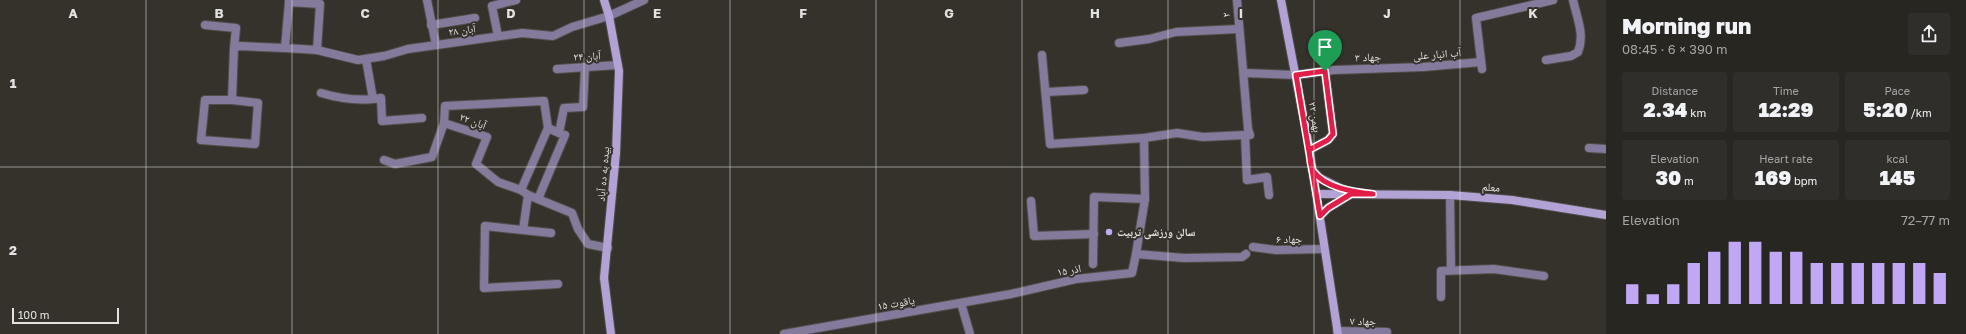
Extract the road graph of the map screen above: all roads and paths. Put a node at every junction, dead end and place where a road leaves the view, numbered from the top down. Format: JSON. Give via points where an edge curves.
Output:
{"nodes":[{"id":1,"x":427,"y":0,"type":"edge"},
{"id":2,"x":516,"y":0,"type":"edge"},
{"id":3,"x":604,"y":0,"type":"edge"},
{"id":4,"x":644,"y":0,"type":"edge"},
{"id":5,"x":1237,"y":0,"type":"edge"},
{"id":6,"x":1281,"y":0,"type":"edge"},
{"id":7,"x":1553,"y":0,"type":"edge"},
{"id":8,"x":1573,"y":0,"type":"edge"},
{"id":9,"x":289,"y":1,"type":"edge"},
{"id":10,"x":609,"y":16,"type":"junction"},
{"id":11,"x":475,"y":18,"type":"dead end"},
{"id":12,"x":205,"y":25,"type":"dead end"},
{"id":13,"x":431,"y":25,"type":"junction"},
{"id":14,"x":1238,"y":29,"type":"junction"},
{"id":15,"x":498,"y":36,"type":"junction"},
{"id":16,"x":1119,"y":43,"type":"dead end"},
{"id":17,"x":436,"y":45,"type":"junction"},
{"id":18,"x":234,"y":48,"type":"junction"},
{"id":19,"x":285,"y":48,"type":"junction"},
{"id":20,"x":317,"y":50,"type":"junction"},
{"id":21,"x":1042,"y":55,"type":"dead end"},
{"id":22,"x":366,"y":59,"type":"junction"},
{"id":23,"x":1546,"y":60,"type":"dead end"},
{"id":24,"x":618,"y":65,"type":"junction"},
{"id":25,"x":1394,"y":66,"type":"joint"},
{"id":26,"x":585,"y":67,"type":"junction"},
{"id":27,"x":557,"y":69,"type":"dead end"},
{"id":28,"x":1325,"y":71,"type":"junction"},
{"id":29,"x":1244,"y":73,"type":"junction"},
{"id":30,"x":1296,"y":75,"type":"junction"},
{"id":31,"x":1084,"y":90,"type":"dead end"},
{"id":32,"x":1046,"y":92,"type":"junction"},
{"id":33,"x":321,"y":93,"type":"dead end"},
{"id":34,"x":373,"y":99,"type":"junction"},
{"id":35,"x":232,"y":100,"type":"junction"},
{"id":36,"x":422,"y":118,"type":"dead end"},
{"id":37,"x":444,"y":123,"type":"junction"},
{"id":38,"x":548,"y":128,"type":"junction"},
{"id":39,"x":565,"y":135,"type":"dead end"},
{"id":40,"x":1245,"y":135,"type":"junction"},
{"id":41,"x":1144,"y":138,"type":"junction"},
{"id":42,"x":1589,"y":148,"type":"dead end"},
{"id":43,"x":1606,"y":149,"type":"edge"},
{"id":44,"x":1309,"y":150,"type":"junction"},
{"id":45,"x":384,"y":160,"type":"dead end"},
{"id":46,"x":1312,"y":170,"type":"junction"},
{"id":47,"x":1316,"y":191,"type":"junction"},
{"id":48,"x":524,"y":192,"type":"junction"},
{"id":49,"x":1349,"y":192,"type":"junction"},
{"id":50,"x":1269,"y":195,"type":"dead end"},
{"id":51,"x":1450,"y":195,"type":"junction"},
{"id":52,"x":538,"y":198,"type":"junction"},
{"id":53,"x":1146,"y":199,"type":"junction"},
{"id":54,"x":1031,"y":201,"type":"dead end"},
{"id":55,"x":1606,"y":215,"type":"edge"},
{"id":56,"x":1320,"y":216,"type":"junction"},
{"id":57,"x":523,"y":230,"type":"junction"},
{"id":58,"x":550,"y":233,"type":"dead end"},
{"id":59,"x":1094,"y":234,"type":"junction"},
{"id":60,"x":1253,"y":247,"type":"dead end"},
{"id":61,"x":608,"y":248,"type":"junction"},
{"id":62,"x":1324,"y":249,"type":"junction"},
{"id":63,"x":1136,"y":254,"type":"junction"},
{"id":64,"x":1246,"y":254,"type":"dead end"},
{"id":65,"x":1094,"y":264,"type":"dead end"},
{"id":66,"x":1451,"y":270,"type":"junction"},
{"id":67,"x":1544,"y":276,"type":"dead end"},
{"id":68,"x":558,"y":284,"type":"dead end"},
{"id":69,"x":1011,"y":294,"type":"joint"},
{"id":70,"x":1441,"y":297,"type":"dead end"},
{"id":71,"x":962,"y":303,"type":"junction"},
{"id":72,"x":1338,"y":332,"type":"edge"},
{"id":73,"x":1387,"y":332,"type":"dead end"},
{"id":74,"x":611,"y":334,"type":"edge"},
{"id":75,"x":785,"y":334,"type":"edge"},
{"id":76,"x":970,"y":334,"type":"edge"}],
"edges":[{"from":1,"to":13,"type":"street"},
{"from":2,"to":15,"type":"street","via":[[492,6]]},
{"from":3,"to":10,"type":"main road","name":"بیده به ده آباد"},
{"from":4,"to":10,"type":"street","name":"آبان ۲۸"},
{"from":5,"to":14,"type":"street","name":"۲"},
{"from":6,"to":30,"type":"main road","name":"۲۲ بهمن"},
{"from":7,"to":25,"type":"street","name":"آب انبار علی","via":[[1476,18],[1481,66]]},
{"from":8,"to":23,"type":"street","via":[[1582,44],[1578,52],[1571,56]]},
{"from":9,"to":19,"type":"street"},
{"from":9,"to":20,"type":"street","via":[[320,4]]},
{"from":10,"to":15,"type":"street","name":"آبان ۲۸","via":[[552,36],[522,33]]},
{"from":10,"to":24,"type":"main road","name":"بیده به ده آباد"},
{"from":11,"to":13,"type":"street"},
{"from":12,"to":18,"type":"street","via":[[236,28]]},
{"from":13,"to":17,"type":"street"},
{"from":14,"to":16,"type":"street","via":[[1176,32]]},
{"from":14,"to":29,"type":"street","name":"۲"},
{"from":15,"to":17,"type":"street","name":"آبان ۲۸"},
{"from":17,"to":22,"type":"street","name":"آبان ۲۸"},
{"from":18,"to":19,"type":"street","name":"آبان ۲۸"},
{"from":18,"to":35,"type":"street"},
{"from":19,"to":20,"type":"street","name":"آبان ۲۸"},
{"from":20,"to":22,"type":"street","name":"آبان ۲۸","via":[[358,60]]},
{"from":21,"to":32,"type":"street"},
{"from":22,"to":34,"type":"street"},
{"from":24,"to":26,"type":"street","name":"آبان ۲۴"},
{"from":24,"to":61,"type":"main road","name":"بیده به ده آباد","via":[[616,153]]},
{"from":25,"to":28,"type":"street","name":"جهاد ۳"},
{"from":26,"to":27,"type":"street","name":"آبان ۲۴"},
{"from":26,"to":38,"type":"street","via":[[583,107],[564,108],[559,132]]},
{"from":28,"to":30,"type":"street","name":"جهاد ۳"},
{"from":28,"to":44,"type":"street","via":[[1333,134],[1328,140]]},
{"from":29,"to":30,"type":"street","name":"جهاد ۳"},
{"from":29,"to":40,"type":"street","name":"۲","via":[[1250,135]]},
{"from":30,"to":44,"type":"main road","name":"۲۲ بهمن"},
{"from":31,"to":32,"type":"street"},
{"from":32,"to":41,"type":"street","via":[[1050,144]]},
{"from":33,"to":34,"type":"street","via":[[336,98]]},
{"from":34,"to":36,"type":"street","via":[[381,98],[382,121]]},
{"from":35,"to":35,"type":"street","via":[[258,103],[255,144],[201,140],[205,100]]},
{"from":37,"to":38,"type":"street","via":[[445,106],[544,100]]},
{"from":37,"to":45,"type":"street","via":[[432,157],[395,164]]},
{"from":37,"to":48,"type":"street","name":"آبان ۲۲","via":[[487,137],[476,164],[498,182]]},
{"from":38,"to":48,"type":"street"},
{"from":39,"to":52,"type":"street"},
{"from":40,"to":41,"type":"street","via":[[1203,137],[1177,133]]},
{"from":40,"to":50,"type":"street","via":[[1247,180],[1266,178]]},
{"from":41,"to":53,"type":"street"},
{"from":42,"to":43,"type":"street"},
{"from":44,"to":46,"type":"main road","name":"۲۲ بهمن"},
{"from":46,"to":47,"type":"main road","name":"۲۲ بهمن"},
{"from":46,"to":49,"type":"main road","via":[[1324,180]]},
{"from":47,"to":49,"type":"main road","name":"معلم"},
{"from":47,"to":56,"type":"main road","name":"۲۲ بهمن"},
{"from":48,"to":52,"type":"street","name":"آبان ۲۲"},
{"from":48,"to":57,"type":"street"},
{"from":49,"to":51,"type":"main road","name":"معلم"},
{"from":49,"to":56,"type":"main road"},
{"from":51,"to":55,"type":"main road","name":"معلم","via":[[1500,199]]},
{"from":51,"to":66,"type":"street"},
{"from":52,"to":61,"type":"street","name":"آبان ۲۲","via":[[572,213],[578,229],[588,244]]},
{"from":53,"to":59,"type":"street","via":[[1094,197]]},
{"from":53,"to":63,"type":"street"},
{"from":54,"to":59,"type":"street","via":[[1034,236]]},
{"from":56,"to":62,"type":"main road","name":"۲۲ بهمن"},
{"from":57,"to":58,"type":"street"},
{"from":57,"to":68,"type":"street","via":[[485,226],[484,288]]},
{"from":59,"to":65,"type":"street"},
{"from":60,"to":62,"type":"street","name":"جهاد ۶","via":[[1276,250]]},
{"from":61,"to":74,"type":"main road","name":"بیده به ده آباد","via":[[604,278]]},
{"from":62,"to":72,"type":"main road","name":"۲۲ بهمن"},
{"from":63,"to":64,"type":"street","via":[[1201,258],[1242,258]]},
{"from":63,"to":69,"type":"street","name":"اذر ۱۵","via":[[1132,273],[1076,279]]},
{"from":66,"to":67,"type":"street","via":[[1494,269]]},
{"from":66,"to":70,"type":"street","via":[[1441,271]]},
{"from":69,"to":71,"type":"street","name":"یاقوت ۱۵"},
{"from":71,"to":75,"type":"street","name":"یاقوت ۱۵"},
{"from":71,"to":76,"type":"street"},
{"from":72,"to":73,"type":"street","name":"جهاد ۷"}]}
